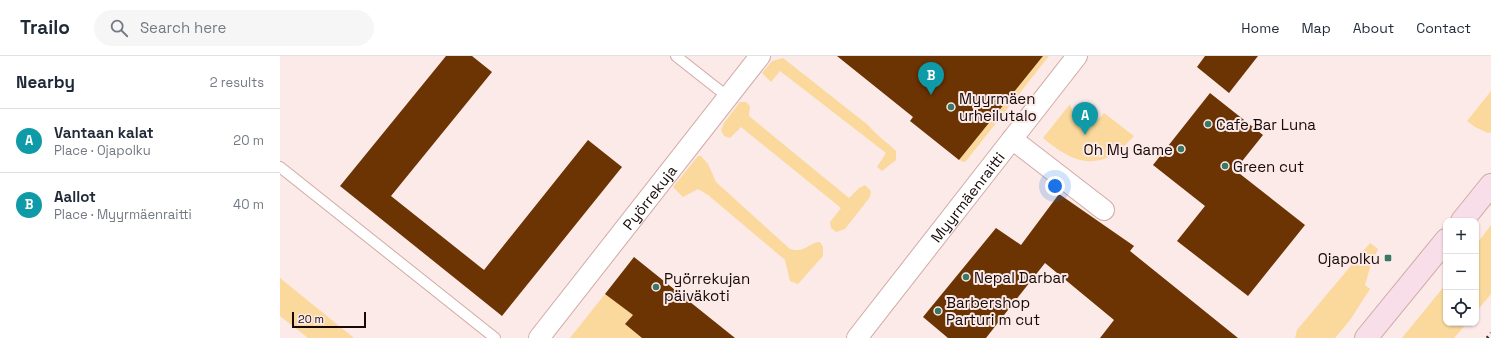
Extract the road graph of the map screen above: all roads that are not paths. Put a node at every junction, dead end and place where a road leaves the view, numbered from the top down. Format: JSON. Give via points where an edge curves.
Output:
{"nodes":[{"id":1,"x":676,"y":56,"type":"edge"},
{"id":2,"x":760,"y":56,"type":"edge"},
{"id":3,"x":1077,"y":56,"type":"edge"},
{"id":4,"x":728,"y":97,"type":"junction"},
{"id":5,"x":1012,"y":140,"type":"junction"},
{"id":6,"x":280,"y":167,"type":"edge"},
{"id":7,"x":1491,"y":185,"type":"edge"},
{"id":8,"x":1104,"y":210,"type":"dead end"},
{"id":9,"x":1464,"y":218,"type":"edge"},
{"id":10,"x":1443,"y":244,"type":"edge"},
{"id":11,"x":495,"y":338,"type":"edge"},
{"id":12,"x":539,"y":338,"type":"edge"},
{"id":13,"x":857,"y":338,"type":"edge"},
{"id":14,"x":1366,"y":338,"type":"edge"}],
"edges":[{"from":1,"to":4,"type":"lane"},
{"from":2,"to":4,"type":"street","name":"Pyörrekuja"},
{"from":3,"to":5,"type":"street","name":"Myyrmäenraitti"},
{"from":4,"to":12,"type":"street","name":"Pyörrekuja"},
{"from":5,"to":8,"type":"street"},
{"from":5,"to":13,"type":"street","name":"Myyrmäenraitti"},
{"from":6,"to":11,"type":"lane"},
{"from":7,"to":9,"type":"street"},
{"from":10,"to":14,"type":"street"}]}
